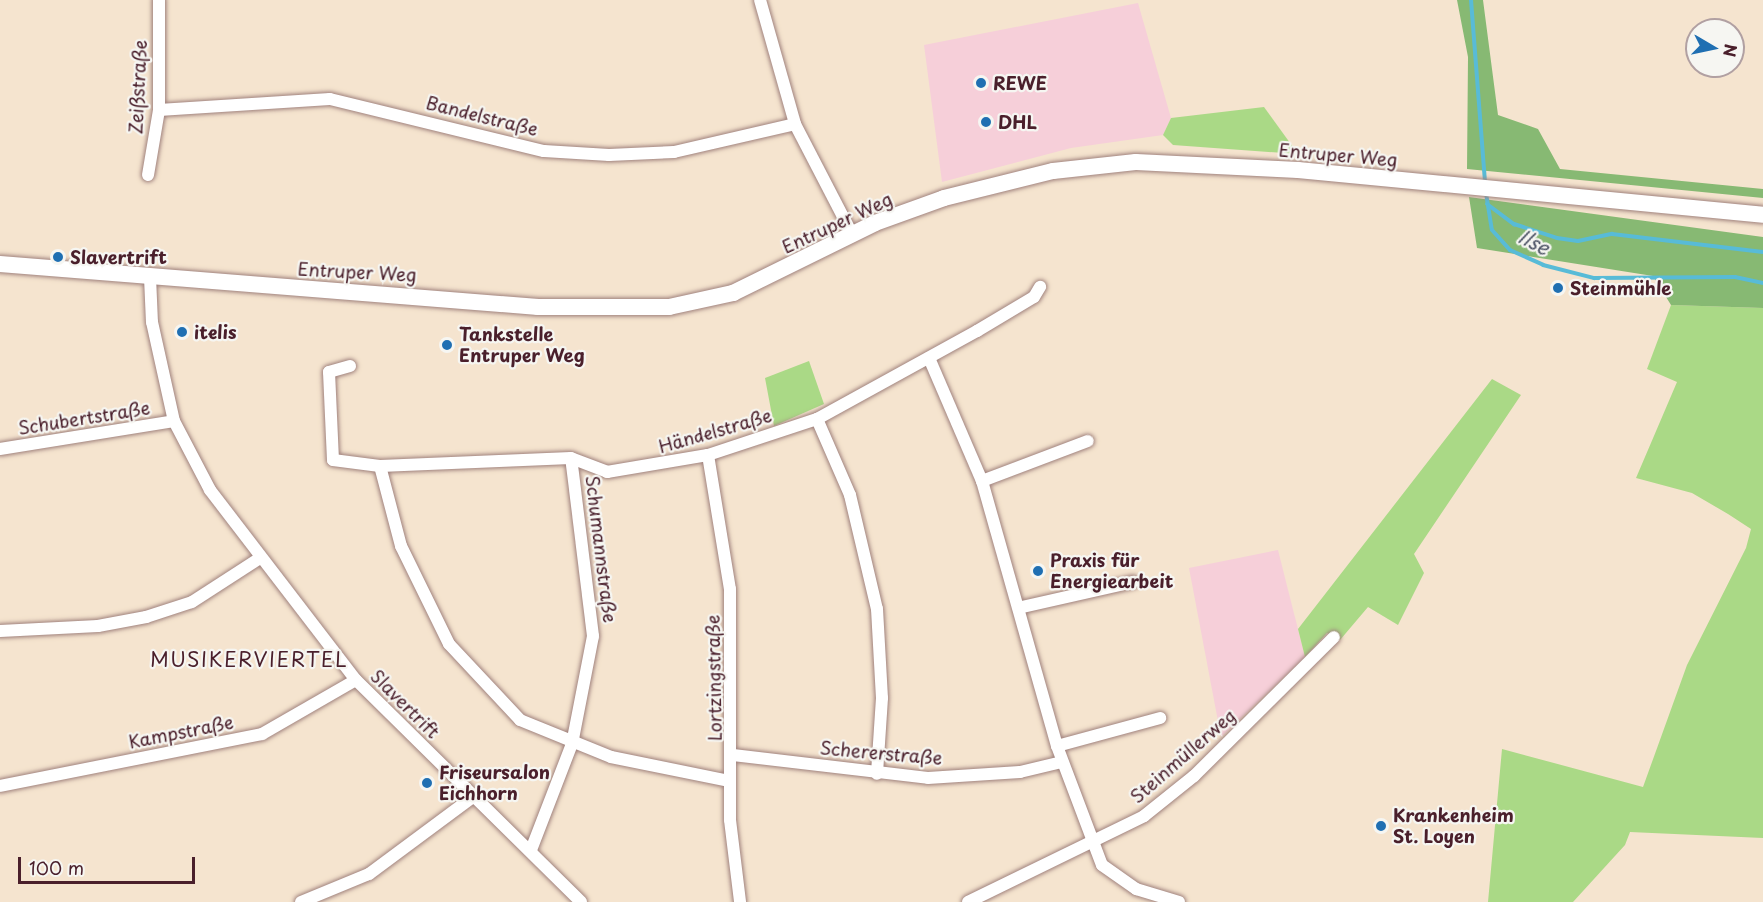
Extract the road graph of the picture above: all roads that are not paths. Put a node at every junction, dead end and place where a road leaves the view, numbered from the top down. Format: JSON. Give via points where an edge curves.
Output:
{"nodes":[{"id":1,"x":159,"y":0,"type":"edge"},
{"id":2,"x":760,"y":0,"type":"edge"},
{"id":3,"x":159,"y":110,"type":"junction"},
{"id":4,"x":795,"y":124,"type":"junction"},
{"id":5,"x":148,"y":176,"type":"dead end"},
{"id":6,"x":1763,"y":215,"type":"edge"},
{"id":7,"x":852,"y":234,"type":"junction"},
{"id":8,"x":0,"y":264,"type":"edge"},
{"id":9,"x":150,"y":277,"type":"junction"},
{"id":10,"x":1040,"y":287,"type":"dead end"},
{"id":11,"x":929,"y":358,"type":"junction"},
{"id":12,"x":350,"y":366,"type":"dead end"},
{"id":13,"x":817,"y":419,"type":"junction"},
{"id":14,"x":174,"y":421,"type":"junction"},
{"id":15,"x":1088,"y":441,"type":"dead end"},
{"id":16,"x":0,"y":449,"type":"edge"},
{"id":17,"x":708,"y":455,"type":"junction"},
{"id":18,"x":571,"y":458,"type":"junction"},
{"id":19,"x":380,"y":466,"type":"junction"},
{"id":20,"x":982,"y":481,"type":"junction"},
{"id":21,"x":260,"y":558,"type":"junction"},
{"id":22,"x":1133,"y":582,"type":"dead end"},
{"id":23,"x":1022,"y":607,"type":"junction"},
{"id":24,"x":0,"y":631,"type":"edge"},
{"id":25,"x":1334,"y":637,"type":"dead end"},
{"id":26,"x":356,"y":680,"type":"junction"},
{"id":27,"x":1160,"y":718,"type":"dead end"},
{"id":28,"x":572,"y":744,"type":"junction"},
{"id":29,"x":1057,"y":746,"type":"junction"},
{"id":30,"x":733,"y":755,"type":"junction"},
{"id":31,"x":1062,"y":762,"type":"junction"},
{"id":32,"x":877,"y":774,"type":"junction"},
{"id":33,"x":729,"y":781,"type":"junction"},
{"id":34,"x":0,"y":786,"type":"edge"},
{"id":35,"x":474,"y":796,"type":"junction"},
{"id":36,"x":1094,"y":842,"type":"junction"},
{"id":37,"x":531,"y":850,"type":"junction"},
{"id":38,"x":301,"y":902,"type":"edge"},
{"id":39,"x":581,"y":902,"type":"edge"},
{"id":40,"x":740,"y":902,"type":"edge"},
{"id":41,"x":968,"y":902,"type":"edge"},
{"id":42,"x":1179,"y":902,"type":"edge"}],
"edges":[{"from":1,"to":3,"type":"street","name":"Zeißstraße"},
{"from":2,"to":4,"type":"street"},
{"from":3,"to":4,"type":"street","name":"Bandelstraße","via":[[330,99],[544,151],[609,155],[674,152]]},
{"from":3,"to":5,"type":"street","name":"Zeißstraße"},
{"from":4,"to":7,"type":"street"},
{"from":6,"to":7,"type":"main road","name":"Entruper Weg","via":[[1231,165],[1116,163],[989,185]]},
{"from":7,"to":9,"type":"main road","name":"Entruper Weg","via":[[733,293],[669,307],[538,308]]},
{"from":8,"to":9,"type":"main road","name":"Entruper Weg"},
{"from":9,"to":14,"type":"street","name":"Slavertrift","via":[[152,322]]},
{"from":10,"to":11,"type":"street","name":"Händelstraße","via":[[1034,297]]},
{"from":11,"to":13,"type":"street","name":"Händelstraße"},
{"from":11,"to":20,"type":"street"},
{"from":12,"to":19,"type":"street","name":"Händelstraße","via":[[329,372],[333,460],[374,461]]},
{"from":13,"to":17,"type":"street","name":"Händelstraße"},
{"from":13,"to":32,"type":"street","via":[[850,495],[878,609],[882,698]]},
{"from":14,"to":16,"type":"street","name":"Schubertstraße"},
{"from":14,"to":21,"type":"street","name":"Slavertrift","via":[[198,472]]},
{"from":15,"to":20,"type":"street"},
{"from":17,"to":18,"type":"street","name":"Händelstraße","via":[[607,472]]},
{"from":17,"to":30,"type":"street","name":"Lortzingstraße","via":[[730,589]]},
{"from":18,"to":19,"type":"street","name":"Händelstraße"},
{"from":18,"to":28,"type":"street","name":"Schumannstraße","via":[[593,636]]},
{"from":19,"to":28,"type":"street","via":[[400,546],[449,644],[520,720]]},
{"from":20,"to":23,"type":"street"},
{"from":21,"to":24,"type":"street","via":[[192,602],[146,617]]},
{"from":21,"to":26,"type":"street","name":"Slavertrift"},
{"from":22,"to":23,"type":"street"},
{"from":23,"to":29,"type":"street"},
{"from":25,"to":36,"type":"street","name":"Steinmüllerweg","via":[[1194,776],[1144,816]]},
{"from":26,"to":34,"type":"street","name":"Kampstraße","via":[[262,734]]},
{"from":26,"to":35,"type":"street","name":"Slavertrift"},
{"from":27,"to":29,"type":"street"},
{"from":28,"to":33,"type":"street"},
{"from":28,"to":37,"type":"street","name":"Schumannstraße"},
{"from":29,"to":31,"type":"street"},
{"from":30,"to":32,"type":"street","name":"Schererstraße"},
{"from":30,"to":33,"type":"street","name":"Lortzingstraße"},
{"from":31,"to":32,"type":"street","name":"Schererstraße","via":[[974,775]]},
{"from":31,"to":36,"type":"street"},
{"from":33,"to":40,"type":"street","name":"Lortzingstraße"},
{"from":35,"to":37,"type":"street","name":"Slavertrift"},
{"from":35,"to":38,"type":"street","via":[[369,874]]},
{"from":36,"to":41,"type":"street","name":"Steinmüllerweg"},
{"from":36,"to":42,"type":"street","via":[[1114,877]]},
{"from":37,"to":39,"type":"street","name":"Slavertrift"}]}
